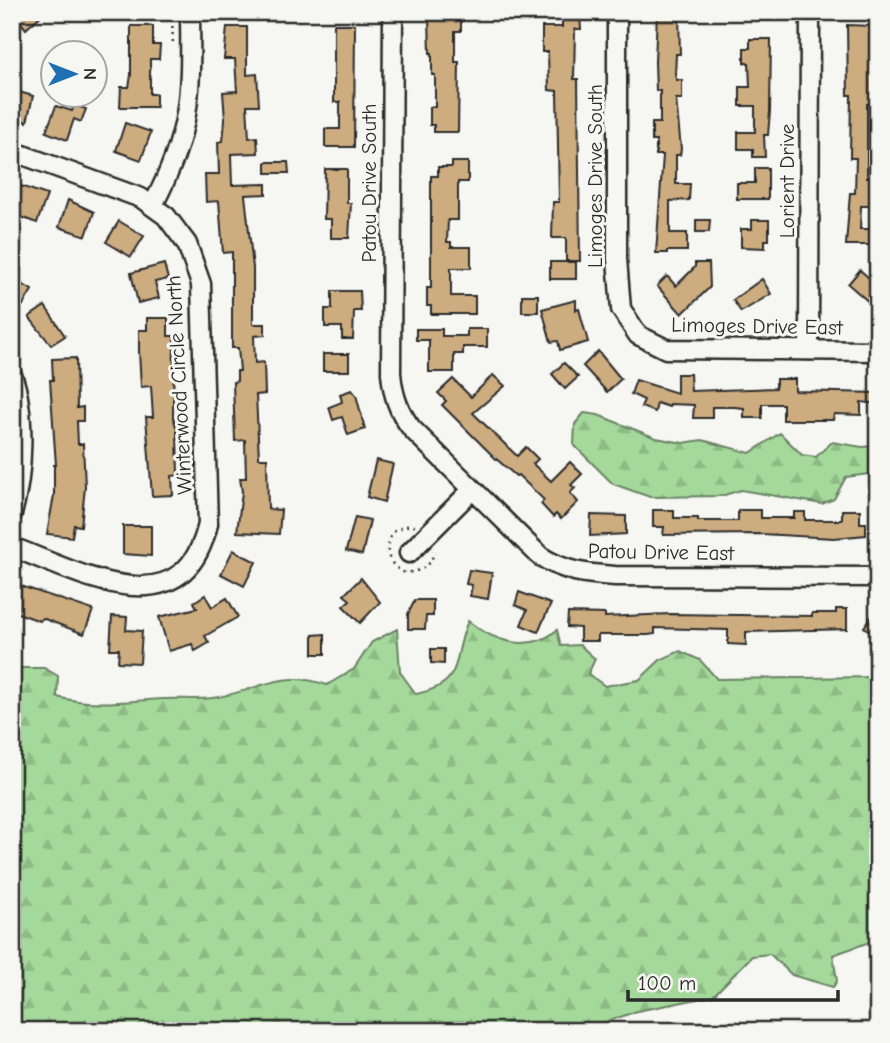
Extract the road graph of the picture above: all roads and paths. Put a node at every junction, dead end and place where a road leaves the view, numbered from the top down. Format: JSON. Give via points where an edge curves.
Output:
{"nodes":[{"id":1,"x":172,"y":12,"type":"edge"},
{"id":2,"x":190,"y":12,"type":"edge"},
{"id":3,"x":393,"y":12,"type":"edge"},
{"id":4,"x":617,"y":12,"type":"edge"},
{"id":5,"x":810,"y":12,"type":"edge"},
{"id":6,"x":173,"y":48,"type":"dead end"},
{"id":7,"x":12,"y":150,"type":"edge"},
{"id":8,"x":153,"y":205,"type":"junction"},
{"id":9,"x":638,"y":335,"type":"joint"},
{"id":10,"x":809,"y":350,"type":"junction"},
{"id":11,"x":878,"y":351,"type":"edge"},
{"id":12,"x":391,"y":354,"type":"joint"},
{"id":13,"x":12,"y":375,"type":"edge"},
{"id":14,"x":472,"y":490,"type":"junction"},
{"id":15,"x":12,"y":514,"type":"edge"},
{"id":16,"x":420,"y":527,"type":"dead end"},
{"id":17,"x":12,"y":547,"type":"edge"},
{"id":18,"x":435,"y":548,"type":"dead end"},
{"id":19,"x":409,"y":553,"type":"dead end"},
{"id":20,"x":878,"y":577,"type":"edge"}],
"edges":[{"from":1,"to":6,"type":"path"},
{"from":2,"to":8,"type":"street","via":[[188,117]]},
{"from":3,"to":12,"type":"street","name":"Patou Drive South"},
{"from":4,"to":9,"type":"street","name":"Limoges Drive South","via":[[617,259],[621,309]]},
{"from":5,"to":10,"type":"street","name":"Lorient Drive"},
{"from":7,"to":8,"type":"street"},
{"from":8,"to":17,"type":"street","name":"Winterwood Circle North","via":[[187,244],[201,284],[208,524],[197,556],[184,572],[163,584],[137,588],[113,585]]},
{"from":9,"to":10,"type":"street","name":"Limoges Drive East","via":[[666,349]]},
{"from":10,"to":11,"type":"street","name":"Limoges Drive East"},
{"from":12,"to":14,"type":"street","name":"Patou Drive East","via":[[393,393],[401,414]]},
{"from":13,"to":15,"type":"street","via":[[21,448],[19,490]]},
{"from":14,"to":19,"type":"street"},
{"from":14,"to":20,"type":"street","name":"Patou Drive East","via":[[540,556],[559,569],[578,574]]},
{"from":16,"to":18,"type":"path","via":[[405,526],[393,532],[387,548],[391,562],[405,573],[422,570],[430,564]]}]}
